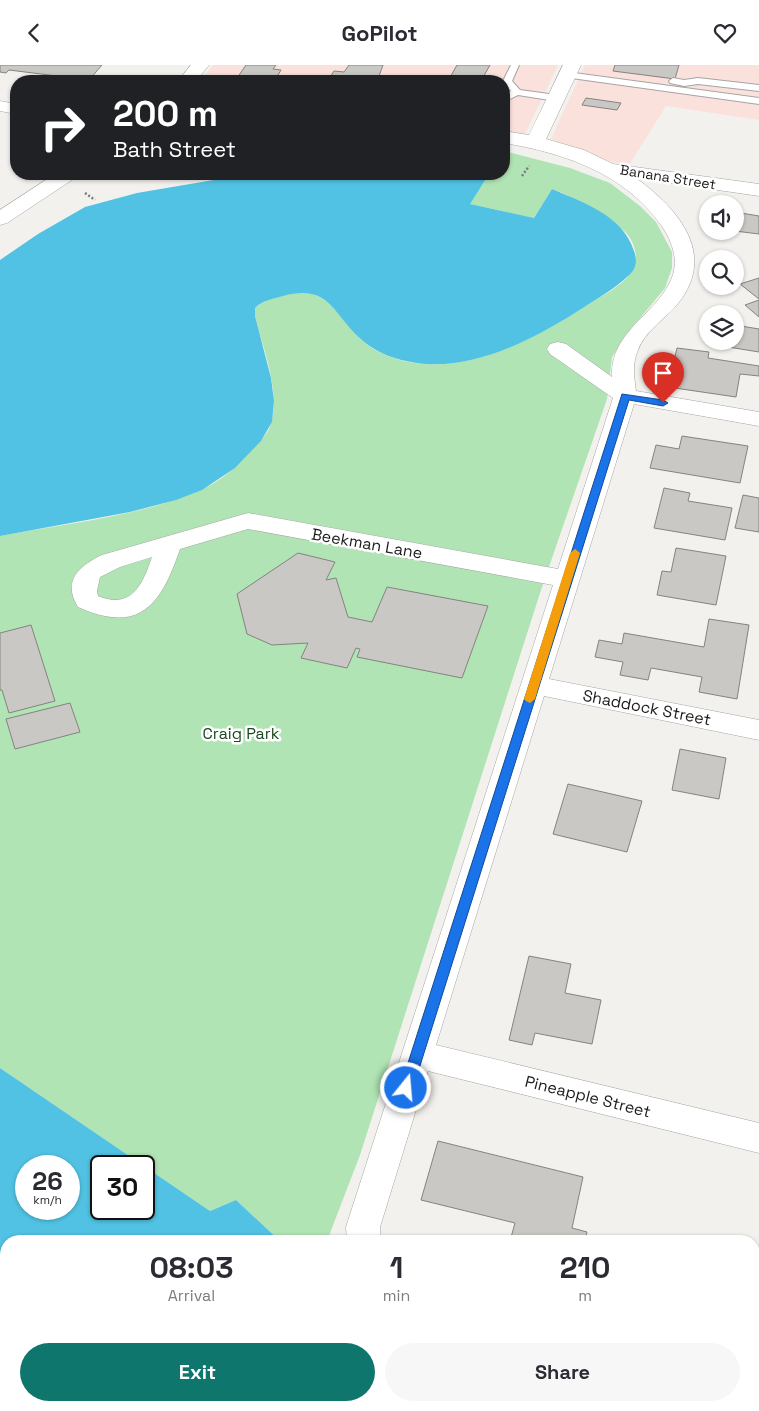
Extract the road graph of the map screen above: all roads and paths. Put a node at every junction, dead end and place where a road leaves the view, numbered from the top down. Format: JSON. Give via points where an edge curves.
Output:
{"nodes":[{"id":1,"x":200,"y":65,"type":"edge"},
{"id":2,"x":570,"y":69,"type":"edge"},
{"id":3,"x":192,"y":75,"type":"edge"},
{"id":4,"x":510,"y":86,"type":"edge"},
{"id":5,"x":759,"y":88,"type":"edge"},
{"id":6,"x":518,"y":92,"type":"junction"},
{"id":7,"x":510,"y":96,"type":"edge"},
{"id":8,"x":556,"y":98,"type":"junction"},
{"id":9,"x":759,"y":101,"type":"edge"},
{"id":10,"x":510,"y":138,"type":"edge"},
{"id":11,"x":536,"y":141,"type":"junction"},
{"id":12,"x":606,"y":167,"type":"junction"},
{"id":13,"x":59,"y":180,"type":"edge"},
{"id":14,"x":759,"y":190,"type":"edge"},
{"id":15,"x":0,"y":219,"type":"edge"},
{"id":16,"x":558,"y":349,"type":"dead end"},
{"id":17,"x":625,"y":396,"type":"junction"},
{"id":18,"x":759,"y":419,"type":"edge"},
{"id":19,"x":170,"y":543,"type":"dead end"},
{"id":20,"x":567,"y":579,"type":"junction"},
{"id":21,"x":534,"y":685,"type":"junction"},
{"id":22,"x":759,"y":729,"type":"edge"},
{"id":23,"x":417,"y":1054,"type":"junction"},
{"id":24,"x":759,"y":1138,"type":"edge"},
{"id":25,"x":364,"y":1235,"type":"edge"}],
"edges":[{"from":1,"to":3,"type":"street"},
{"from":2,"to":5,"type":"lane","via":[[684,83],[698,81]]},
{"from":2,"to":8,"type":"street"},
{"from":2,"to":9,"type":"lane"},
{"from":4,"to":6,"type":"lane"},
{"from":6,"to":7,"type":"lane"},
{"from":6,"to":8,"type":"lane"},
{"from":8,"to":11,"type":"street"},
{"from":10,"to":11,"type":"street"},
{"from":11,"to":12,"type":"street"},
{"from":12,"to":14,"type":"street","name":"Banana Street"},
{"from":12,"to":17,"type":"street","via":[[634,184],[658,205],[686,255],[685,271],[675,295],[627,349],[624,359]]},
{"from":13,"to":15,"type":"street"},
{"from":16,"to":17,"type":"street"},
{"from":17,"to":18,"type":"street"},
{"from":17,"to":20,"type":"street"},
{"from":19,"to":20,"type":"street","name":"Beekman Lane","via":[[248,521]]},
{"from":20,"to":21,"type":"street"},
{"from":21,"to":22,"type":"street","name":"Shaddock Street"},
{"from":21,"to":23,"type":"street"},
{"from":23,"to":24,"type":"street","name":"Pineapple Street"},
{"from":23,"to":25,"type":"street","via":[[363,1227]]}]}
